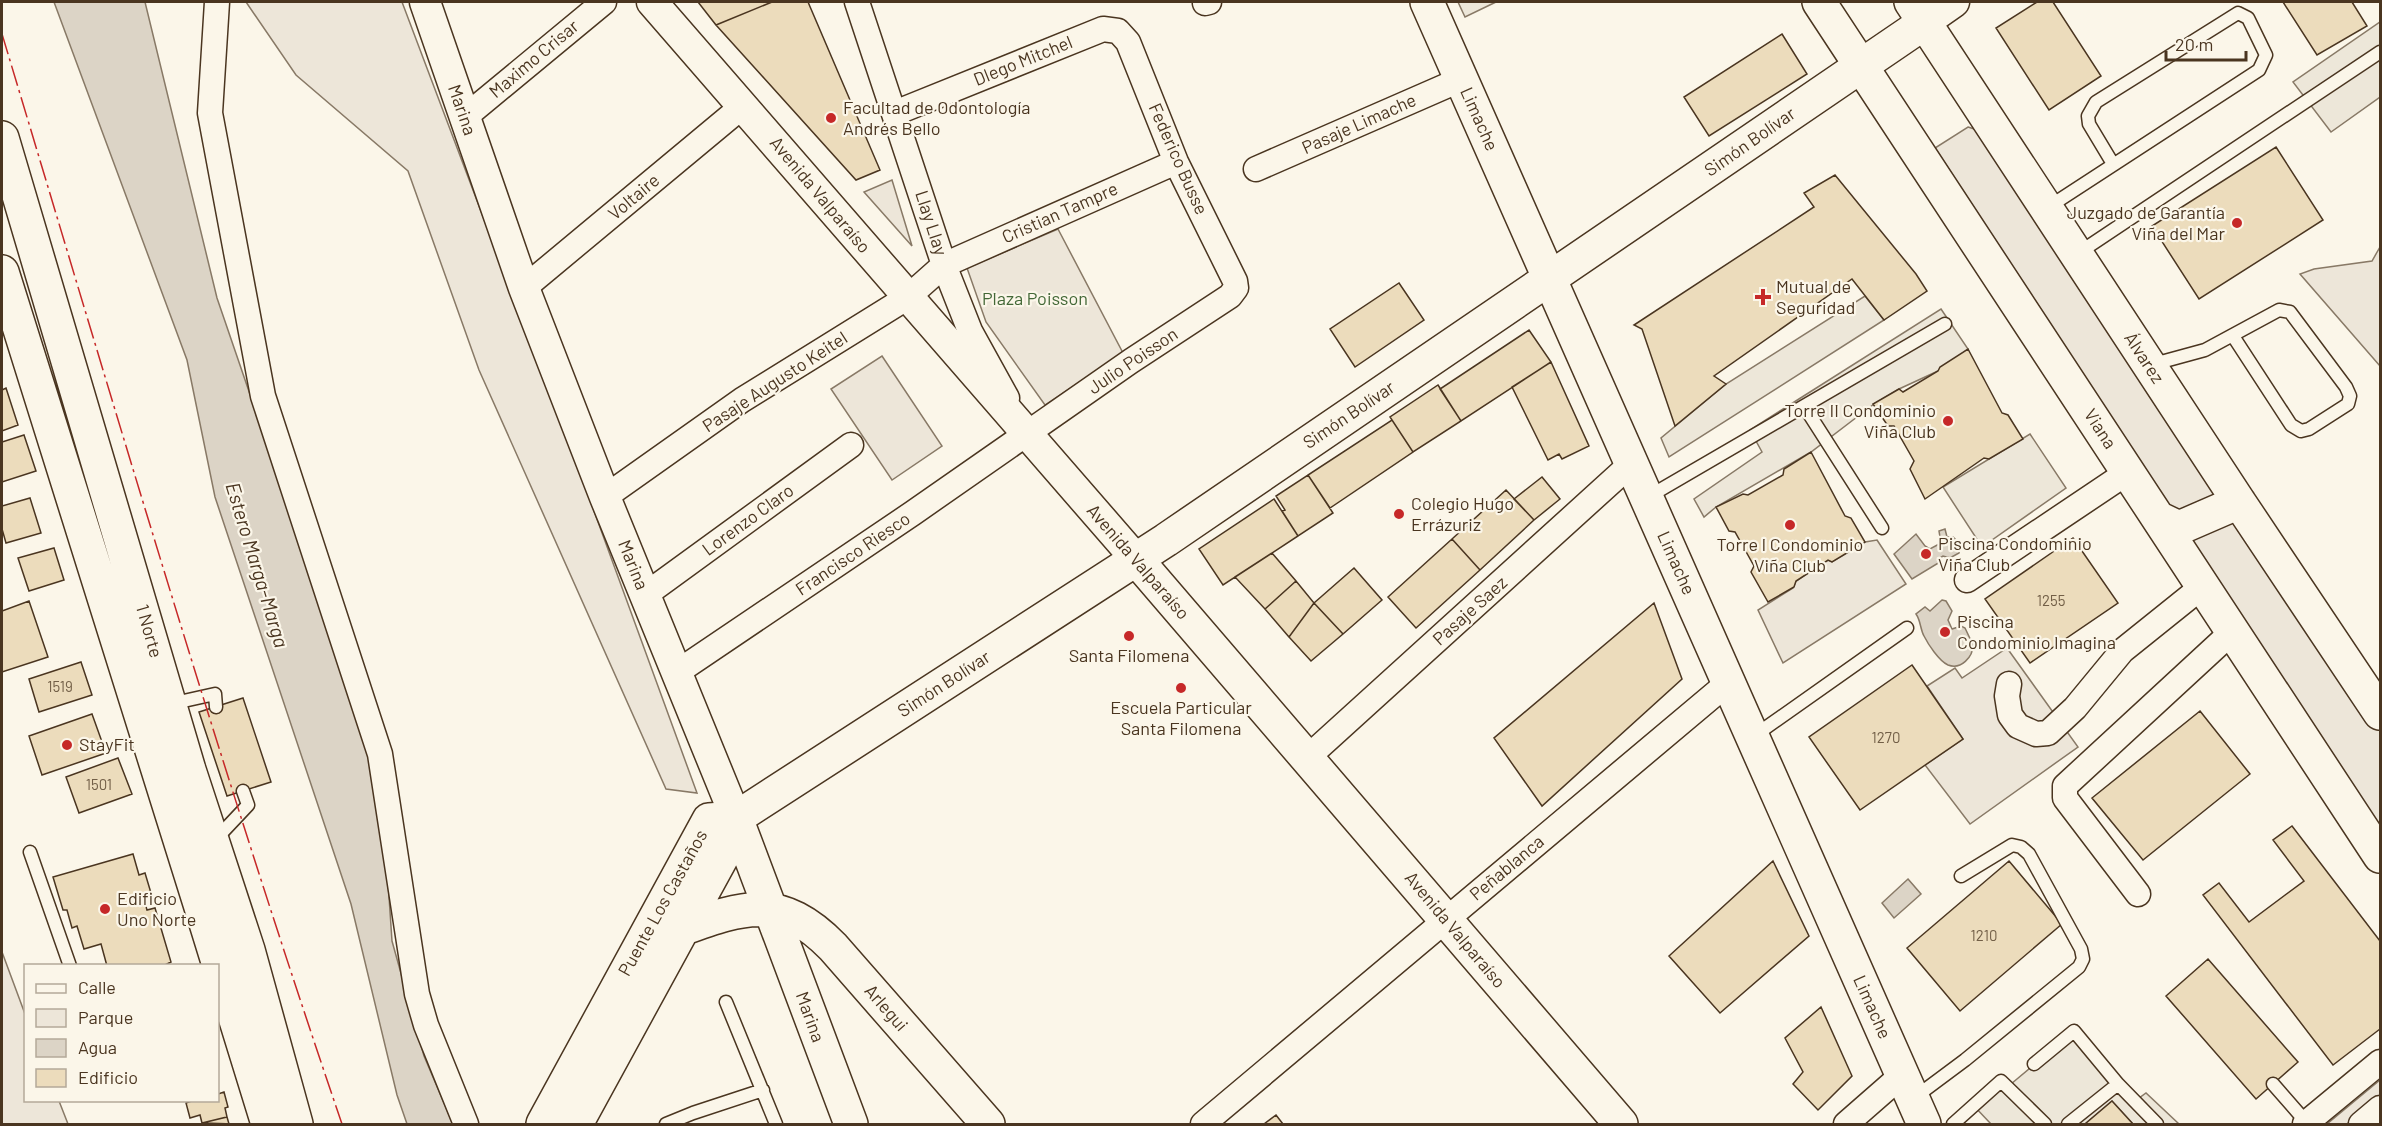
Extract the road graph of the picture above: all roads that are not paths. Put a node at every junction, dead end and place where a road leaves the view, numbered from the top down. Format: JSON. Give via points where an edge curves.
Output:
{"nodes":[{"id":1,"x":217,"y":2,"type":"edge"},
{"id":2,"x":425,"y":2,"type":"edge"},
{"id":3,"x":604,"y":2,"type":"edge"},
{"id":4,"x":652,"y":2,"type":"edge"},
{"id":5,"x":857,"y":2,"type":"edge"},
{"id":6,"x":1427,"y":2,"type":"edge"},
{"id":7,"x":1819,"y":2,"type":"edge"},
{"id":8,"x":1954,"y":2,"type":"edge"},
{"id":9,"x":1917,"y":12,"type":"edge"},
{"id":10,"x":1118,"y":31,"type":"joint"},
{"id":11,"x":2380,"y":52,"type":"edge"},
{"id":12,"x":1860,"y":66,"type":"junction"},
{"id":13,"x":1462,"y":79,"type":"junction"},
{"id":14,"x":744,"y":105,"type":"junction"},
{"id":15,"x":895,"y":113,"type":"junction"},
{"id":16,"x":465,"y":117,"type":"junction"},
{"id":17,"x":2,"y":138,"type":"edge"},
{"id":18,"x":1176,"y":162,"type":"junction"},
{"id":19,"x":2113,"y":164,"type":"junction"},
{"id":20,"x":1256,"y":169,"type":"dead end"},
{"id":21,"x":2046,"y":209,"type":"junction"},
{"id":22,"x":2076,"y":254,"type":"junction"},
{"id":23,"x":944,"y":266,"type":"junction"},
{"id":24,"x":2,"y":272,"type":"edge"},
{"id":25,"x":1550,"y":279,"type":"junction"},
{"id":26,"x":525,"y":288,"type":"junction"},
{"id":27,"x":1236,"y":288,"type":"joint"},
{"id":28,"x":908,"y":297,"type":"junction"},
{"id":29,"x":1945,"y":324,"type":"dead end"},
{"id":30,"x":2233,"y":336,"type":"junction"},
{"id":31,"x":2149,"y":365,"type":"junction"},
{"id":32,"x":1804,"y":406,"type":"junction"},
{"id":33,"x":1028,"y":434,"type":"junction"},
{"id":34,"x":851,"y":445,"type":"dead end"},
{"id":35,"x":1632,"y":463,"type":"junction"},
{"id":36,"x":2128,"y":472,"type":"junction"},
{"id":37,"x":605,"y":497,"type":"junction"},
{"id":38,"x":1647,"y":497,"type":"junction"},
{"id":39,"x":2239,"y":502,"type":"junction"},
{"id":40,"x":2158,"y":518,"type":"junction"},
{"id":41,"x":1882,"y":528,"type":"dead end"},
{"id":42,"x":1136,"y":559,"type":"junction"},
{"id":43,"x":1967,"y":580,"type":"dead end"},
{"id":44,"x":2203,"y":586,"type":"junction"},
{"id":45,"x":645,"y":595,"type":"junction"},
{"id":46,"x":1907,"y":628,"type":"dead end"},
{"id":47,"x":2233,"y":632,"type":"junction"},
{"id":48,"x":676,"y":673,"type":"junction"},
{"id":49,"x":1729,"y":682,"type":"junction"},
{"id":50,"x":2009,"y":684,"type":"dead end"},
{"id":51,"x":170,"y":704,"type":"junction"},
{"id":52,"x":216,"y":707,"type":"dead end"},
{"id":53,"x":2380,"y":713,"type":"edge"},
{"id":54,"x":1753,"y":736,"type":"junction"},
{"id":55,"x":1307,"y":758,"type":"junction"},
{"id":56,"x":243,"y":791,"type":"dead end"},
{"id":57,"x":722,"y":819,"type":"junction"},
{"id":58,"x":213,"y":843,"type":"junction"},
{"id":59,"x":30,"y":852,"type":"dead end"},
{"id":60,"x":2380,"y":856,"type":"edge"},
{"id":61,"x":1961,"y":876,"type":"dead end"},
{"id":62,"x":2138,"y":894,"type":"dead end"},
{"id":63,"x":756,"y":910,"type":"junction"},
{"id":64,"x":1446,"y":919,"type":"junction"},
{"id":65,"x":682,"y":929,"type":"junction"},
{"id":66,"x":69,"y":964,"type":"edge"},
{"id":67,"x":214,"y":964,"type":"edge"},
{"id":68,"x":222,"y":989,"type":"edge"},
{"id":69,"x":726,"y":1002,"type":"dead end"},
{"id":70,"x":2380,"y":1062,"type":"edge"},
{"id":71,"x":2034,"y":1064,"type":"dead end"},
{"id":72,"x":2118,"y":1084,"type":"junction"},
{"id":73,"x":2273,"y":1084,"type":"dead end"},
{"id":74,"x":763,"y":1090,"type":"junction"},
{"id":75,"x":1913,"y":1100,"type":"edge"},
{"id":76,"x":2380,"y":1108,"type":"edge"},
{"id":77,"x":2306,"y":1124,"type":"edge"},
{"id":78,"x":268,"y":1125,"type":"edge"},
{"id":79,"x":296,"y":1125,"type":"edge"},
{"id":80,"x":466,"y":1125,"type":"edge"},
{"id":81,"x":543,"y":1125,"type":"edge"},
{"id":82,"x":576,"y":1125,"type":"edge"},
{"id":83,"x":666,"y":1125,"type":"edge"},
{"id":84,"x":776,"y":1125,"type":"edge"},
{"id":85,"x":850,"y":1125,"type":"edge"},
{"id":86,"x":988,"y":1125,"type":"edge"},
{"id":87,"x":1203,"y":1125,"type":"edge"},
{"id":88,"x":1621,"y":1125,"type":"edge"},
{"id":89,"x":1846,"y":1125,"type":"edge"},
{"id":90,"x":1953,"y":1125,"type":"edge"},
{"id":91,"x":2045,"y":1125,"type":"edge"},
{"id":92,"x":2068,"y":1125,"type":"edge"},
{"id":93,"x":2157,"y":1125,"type":"edge"},
{"id":94,"x":2361,"y":1125,"type":"edge"}],
"edges":[{"from":1,"to":80,"type":"street","via":[[210,113],[263,396],[380,754],[417,994]]},
{"from":2,"to":16,"type":"street","name":"Marina"},
{"from":3,"to":16,"type":"street","name":"Maximo Crisar"},
{"from":4,"to":14,"type":"street","name":"Avenida Valparaíso"},
{"from":5,"to":15,"type":"street","name":"Llay Llay"},
{"from":6,"to":13,"type":"main road","name":"Limache"},
{"from":7,"to":12,"type":"main road","name":"Viana"},
{"from":8,"to":9,"type":"street","name":"Simón Bolívar"},
{"from":9,"to":12,"type":"main road","name":"Simón Bolívar"},
{"from":9,"to":21,"type":"main road","name":"Álvarez"},
{"from":10,"to":15,"type":"street","name":"DIego Mitchel","via":[[1103,28]]},
{"from":10,"to":18,"type":"street","name":"Federico Busse","via":[[1128,42]]},
{"from":11,"to":22,"type":"lane"},
{"from":12,"to":25,"type":"main road","name":"Simón Bolívar"},
{"from":12,"to":36,"type":"main road","name":"Viana"},
{"from":13,"to":20,"type":"street","name":"Pasaje Limache"},
{"from":13,"to":25,"type":"main road","name":"Limache"},
{"from":14,"to":26,"type":"street","name":"Voltaire"},
{"from":14,"to":28,"type":"street","name":"Avenida Valparaíso"},
{"from":15,"to":23,"type":"street","name":"Llay Llay"},
{"from":16,"to":26,"type":"street","name":"Marina"},
{"from":17,"to":51,"type":"main road","name":"1 Norte"},
{"from":18,"to":23,"type":"street","name":"Cristian Tampre"},
{"from":18,"to":27,"type":"street","name":"Federico Busse"},
{"from":19,"to":19,"type":"lane","via":[[2259,70],[2266,55],[2244,15],[2238,13],[2096,102],[2088,116],[2089,124]]},
{"from":19,"to":21,"type":"lane"},
{"from":21,"to":22,"type":"main road","name":"Álvarez"},
{"from":22,"to":31,"type":"main road","name":"Álvarez"},
{"from":23,"to":28,"type":"street","name":"Pasaje Augusto Keitel"},
{"from":23,"to":33,"type":"street","name":"Llay Llay","via":[[970,331]]},
{"from":24,"to":67,"type":"main road","name":"1 Norte"},
{"from":25,"to":35,"type":"main road","name":"Limache"},
{"from":25,"to":42,"type":"main road","name":"Simón Bolívar"},
{"from":26,"to":37,"type":"street","name":"Marina"},
{"from":27,"to":33,"type":"street","name":"Julio Poisson","via":[[1230,296]]},
{"from":28,"to":33,"type":"street","name":"Avenida Valparaíso"},
{"from":28,"to":37,"type":"street","name":"Pasaje Augusto Keitel","via":[[742,400]]},
{"from":29,"to":32,"type":"lane"},
{"from":30,"to":30,"type":"lane","via":[[2279,310],[2290,312],[2346,387],[2348,404],[2301,430],[2291,424]]},
{"from":30,"to":31,"type":"lane","via":[[2205,350]]},
{"from":31,"to":39,"type":"main road","name":"Álvarez"},
{"from":32,"to":38,"type":"lane"},
{"from":32,"to":41,"type":"lane"},
{"from":33,"to":42,"type":"street","name":"Avenida Valparaíso"},
{"from":33,"to":48,"type":"street","name":"Francisco Riesco"},
{"from":34,"to":45,"type":"street","name":"Lorenzo Claro"},
{"from":35,"to":38,"type":"main road","name":"Limache"},
{"from":35,"to":55,"type":"street","name":"Pasaje Saez"},
{"from":36,"to":40,"type":"main road","name":"Viana"},
{"from":36,"to":43,"type":"street"},
{"from":37,"to":45,"type":"street","name":"Marina"},
{"from":38,"to":49,"type":"main road","name":"Limache"},
{"from":39,"to":40,"type":"main road","via":[[2179,528]]},
{"from":39,"to":53,"type":"main road","name":"Álvarez"},
{"from":40,"to":44,"type":"main road","name":"Viana"},
{"from":42,"to":55,"type":"main road","name":"Avenida Valparaíso"},
{"from":42,"to":57,"type":"main road","name":"Simón Bolívar"},
{"from":44,"to":47,"type":"main road","name":"Viana"},
{"from":44,"to":50,"type":"street","via":[[2122,651],[2075,708],[2048,733],[2036,734],[2018,726],[2010,715]]},
{"from":45,"to":48,"type":"street","name":"Marina"},
{"from":46,"to":54,"type":"lane"},
{"from":47,"to":60,"type":"main road","name":"Viana"},
{"from":47,"to":62,"type":"street","via":[[2065,786],[2064,798]]},
{"from":48,"to":57,"type":"street","name":"Marina"},
{"from":49,"to":54,"type":"main road","name":"Limache"},
{"from":49,"to":64,"type":"street","name":"Peñablanca"},
{"from":51,"to":52,"type":"lane","via":[[214,693]]},
{"from":51,"to":58,"type":"main road","name":"1 Norte"},
{"from":54,"to":75,"type":"main road","name":"Limache"},
{"from":55,"to":64,"type":"main road","name":"Avenida Valparaíso"},
{"from":56,"to":58,"type":"lane","via":[[248,805]]},
{"from":57,"to":63,"type":"main road","name":"Marina"},
{"from":57,"to":65,"type":"main road","name":"Puente Los Castaños","via":[[724,853]]},
{"from":57,"to":81,"type":"main road","name":"Puente Los Castaños"},
{"from":58,"to":79,"type":"main road","name":"1 Norte","via":[[248,950]]},
{"from":59,"to":66,"type":"lane"},
{"from":61,"to":75,"type":"lane","via":[[2012,845],[2021,847],[2029,854],[2083,959],[2071,975]]},
{"from":63,"to":65,"type":"main road","via":[[727,912]]},
{"from":63,"to":85,"type":"main road","name":"Marina"},
{"from":63,"to":86,"type":"main road","name":"Arlegui","via":[[801,921],[818,932]]},
{"from":64,"to":87,"type":"street","name":"Peñablanca"},
{"from":64,"to":88,"type":"main road","name":"Avenida Valparaíso"},
{"from":65,"to":82,"type":"main road","name":"Puente Los Castaños"},
{"from":68,"to":78,"type":"main road","name":"1 Norte"},
{"from":69,"to":74,"type":"lane"},
{"from":70,"to":77,"type":"street"},
{"from":71,"to":72,"type":"lane","via":[[2074,1030]]},
{"from":72,"to":92,"type":"lane"},
{"from":72,"to":93,"type":"lane"},
{"from":73,"to":77,"type":"lane"},
{"from":74,"to":83,"type":"lane"},
{"from":74,"to":84,"type":"lane"},
{"from":75,"to":89,"type":"street"},
{"from":76,"to":94,"type":"street"},
{"from":90,"to":91,"type":"lane","via":[[2001,1081]]}]}
